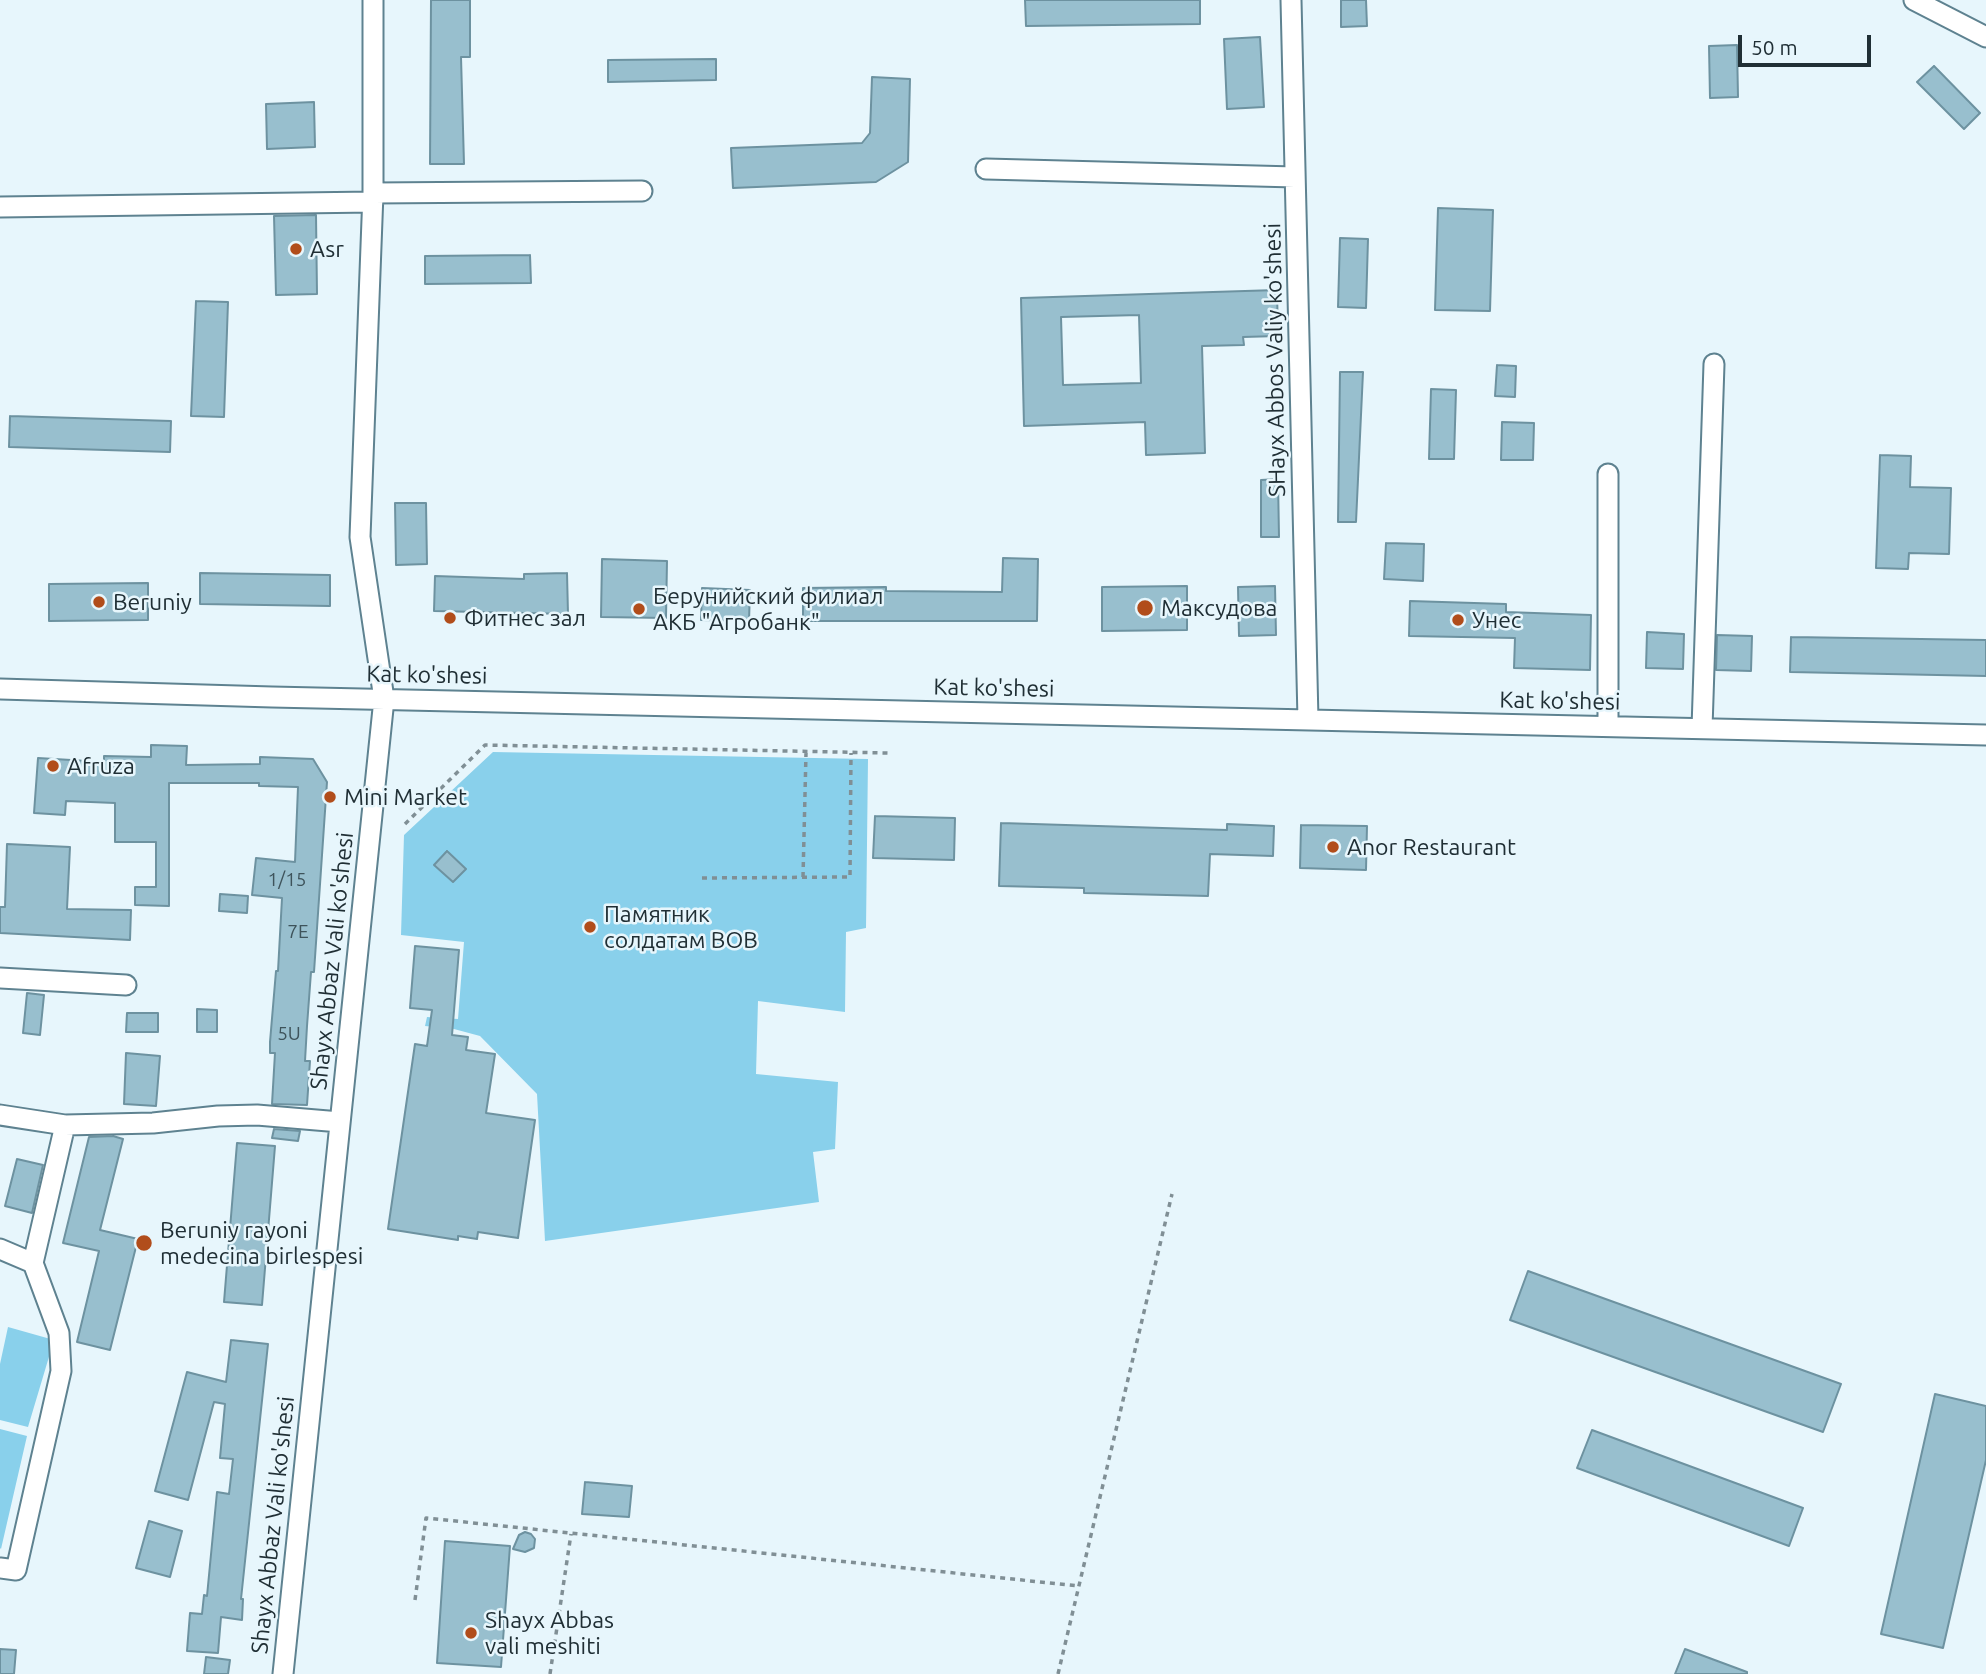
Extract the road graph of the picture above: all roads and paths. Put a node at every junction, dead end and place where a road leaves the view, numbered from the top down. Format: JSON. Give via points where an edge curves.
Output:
{"nodes":[{"id":1,"x":373,"y":0,"type":"edge"},
{"id":2,"x":1291,"y":0,"type":"edge"},
{"id":3,"x":1914,"y":0,"type":"edge"},
{"id":4,"x":1986,"y":37,"type":"edge"},
{"id":5,"x":986,"y":169,"type":"dead end"},
{"id":6,"x":1295,"y":177,"type":"junction"},
{"id":7,"x":642,"y":191,"type":"dead end"},
{"id":8,"x":373,"y":198,"type":"junction"},
{"id":9,"x":0,"y":207,"type":"edge"},
{"id":10,"x":1714,"y":364,"type":"dead end"},
{"id":11,"x":1608,"y":474,"type":"dead end"},
{"id":12,"x":0,"y":689,"type":"edge"},
{"id":13,"x":384,"y":699,"type":"junction"},
{"id":14,"x":1308,"y":719,"type":"junction"},
{"id":15,"x":1608,"y":726,"type":"junction"},
{"id":16,"x":1702,"y":728,"type":"junction"},
{"id":17,"x":1986,"y":734,"type":"edge"},
{"id":18,"x":807,"y":752,"type":"junction"},
{"id":19,"x":851,"y":753,"type":"junction"},
{"id":20,"x":888,"y":753,"type":"dead end"},
{"id":21,"x":404,"y":824,"type":"dead end"},
{"id":22,"x":803,"y":877,"type":"junction"},
{"id":23,"x":702,"y":878,"type":"dead end"},
{"id":24,"x":0,"y":978,"type":"edge"},
{"id":25,"x":126,"y":985,"type":"dead end"},
{"id":26,"x":0,"y":1115,"type":"edge"},
{"id":27,"x":340,"y":1122,"type":"junction"},
{"id":28,"x":65,"y":1125,"type":"junction"},
{"id":29,"x":1172,"y":1194,"type":"dead end"},
{"id":30,"x":0,"y":1249,"type":"edge"},
{"id":31,"x":33,"y":1264,"type":"junction"},
{"id":32,"x":571,"y":1533,"type":"junction"},
{"id":33,"x":0,"y":1568,"type":"edge"},
{"id":34,"x":1079,"y":1586,"type":"junction"},
{"id":35,"x":415,"y":1600,"type":"dead end"},
{"id":36,"x":283,"y":1674,"type":"edge"},
{"id":37,"x":551,"y":1674,"type":"edge"},
{"id":38,"x":1058,"y":1674,"type":"edge"}],
"edges":[{"from":1,"to":8,"type":"street","name":"Shayx Abbaz Vali ko'shesi"},
{"from":2,"to":6,"type":"street","name":"SHayx Abbos Valiy ko'shesi"},
{"from":3,"to":4,"type":"street"},
{"from":5,"to":6,"type":"street"},
{"from":6,"to":14,"type":"street","name":"SHayx Abbos Valiy ko'shesi"},
{"from":7,"to":8,"type":"street"},
{"from":8,"to":9,"type":"street"},
{"from":8,"to":13,"type":"street","name":"Shayx Abbaz Vali ko'shesi","via":[[360,537]]},
{"from":10,"to":16,"type":"street"},
{"from":11,"to":15,"type":"street"},
{"from":12,"to":13,"type":"street","name":"Kat ko'shesi"},
{"from":13,"to":14,"type":"street","name":"Kat ko'shesi"},
{"from":13,"to":27,"type":"street","name":"Shayx Abbaz Vali ko'shesi"},
{"from":14,"to":15,"type":"street","name":"Kat ko'shesi"},
{"from":15,"to":16,"type":"street","name":"Kat ko'shesi"},
{"from":16,"to":17,"type":"street","name":"Kat ko'shesi"},
{"from":18,"to":19,"type":"path"},
{"from":18,"to":21,"type":"path","via":[[485,745]]},
{"from":18,"to":22,"type":"path"},
{"from":19,"to":20,"type":"path"},
{"from":19,"to":22,"type":"path","via":[[849,877]]},
{"from":22,"to":23,"type":"path"},
{"from":24,"to":25,"type":"street"},
{"from":26,"to":28,"type":"street"},
{"from":27,"to":28,"type":"street","via":[[257,1115]]},
{"from":27,"to":36,"type":"street","name":"Shayx Abbaz Vali ko'shesi"},
{"from":28,"to":31,"type":"street"},
{"from":29,"to":34,"type":"path"},
{"from":30,"to":31,"type":"street"},
{"from":31,"to":33,"type":"street","via":[[59,1332],[61,1370],[16,1570]]},
{"from":32,"to":34,"type":"path"},
{"from":32,"to":35,"type":"path","via":[[426,1518]]},
{"from":32,"to":37,"type":"path"},
{"from":34,"to":38,"type":"path"}]}
